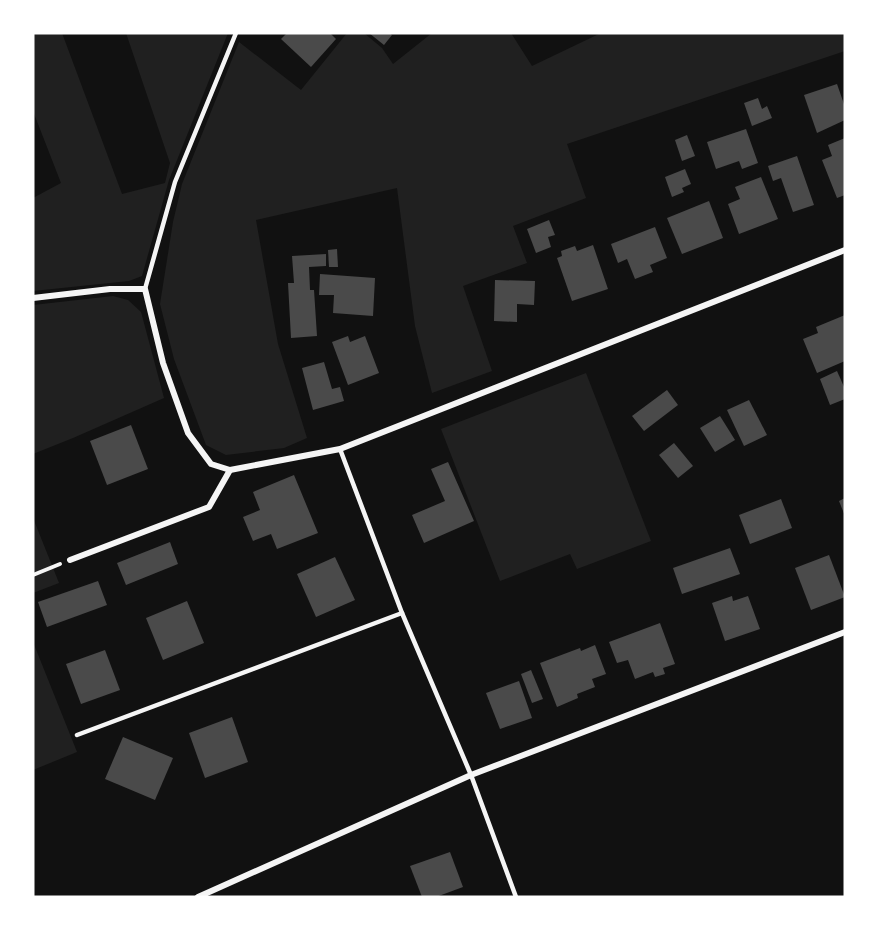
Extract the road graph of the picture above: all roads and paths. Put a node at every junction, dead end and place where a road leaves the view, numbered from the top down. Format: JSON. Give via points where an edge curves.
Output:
{"nodes":[{"id":1,"x":236,"y":33,"type":"edge"},
{"id":2,"x":845,"y":250,"type":"edge"},
{"id":3,"x":145,"y":289,"type":"junction"},
{"id":4,"x":33,"y":298,"type":"edge"},
{"id":5,"x":340,"y":450,"type":"junction"},
{"id":6,"x":230,"y":470,"type":"junction"},
{"id":7,"x":70,"y":560,"type":"joint"},
{"id":8,"x":33,"y":575,"type":"edge"},
{"id":9,"x":402,"y":613,"type":"junction"},
{"id":10,"x":845,"y":632,"type":"edge"},
{"id":11,"x":77,"y":735,"type":"dead end"},
{"id":12,"x":471,"y":775,"type":"junction"},
{"id":13,"x":198,"y":897,"type":"edge"},
{"id":14,"x":516,"y":897,"type":"edge"}],
"edges":[{"from":1,"to":3,"type":"lane","via":[[175,182]]},
{"from":2,"to":5,"type":"street"},
{"from":3,"to":4,"type":"street"},
{"from":3,"to":6,"type":"street","via":[[163,363],[188,433],[211,464]]},
{"from":5,"to":6,"type":"street"},
{"from":5,"to":9,"type":"lane"},
{"from":6,"to":7,"type":"street","via":[[208,507]]},
{"from":7,"to":8,"type":"path"},
{"from":9,"to":11,"type":"lane"},
{"from":9,"to":12,"type":"lane"},
{"from":10,"to":12,"type":"street"},
{"from":12,"to":13,"type":"street"},
{"from":12,"to":14,"type":"lane"}]}
